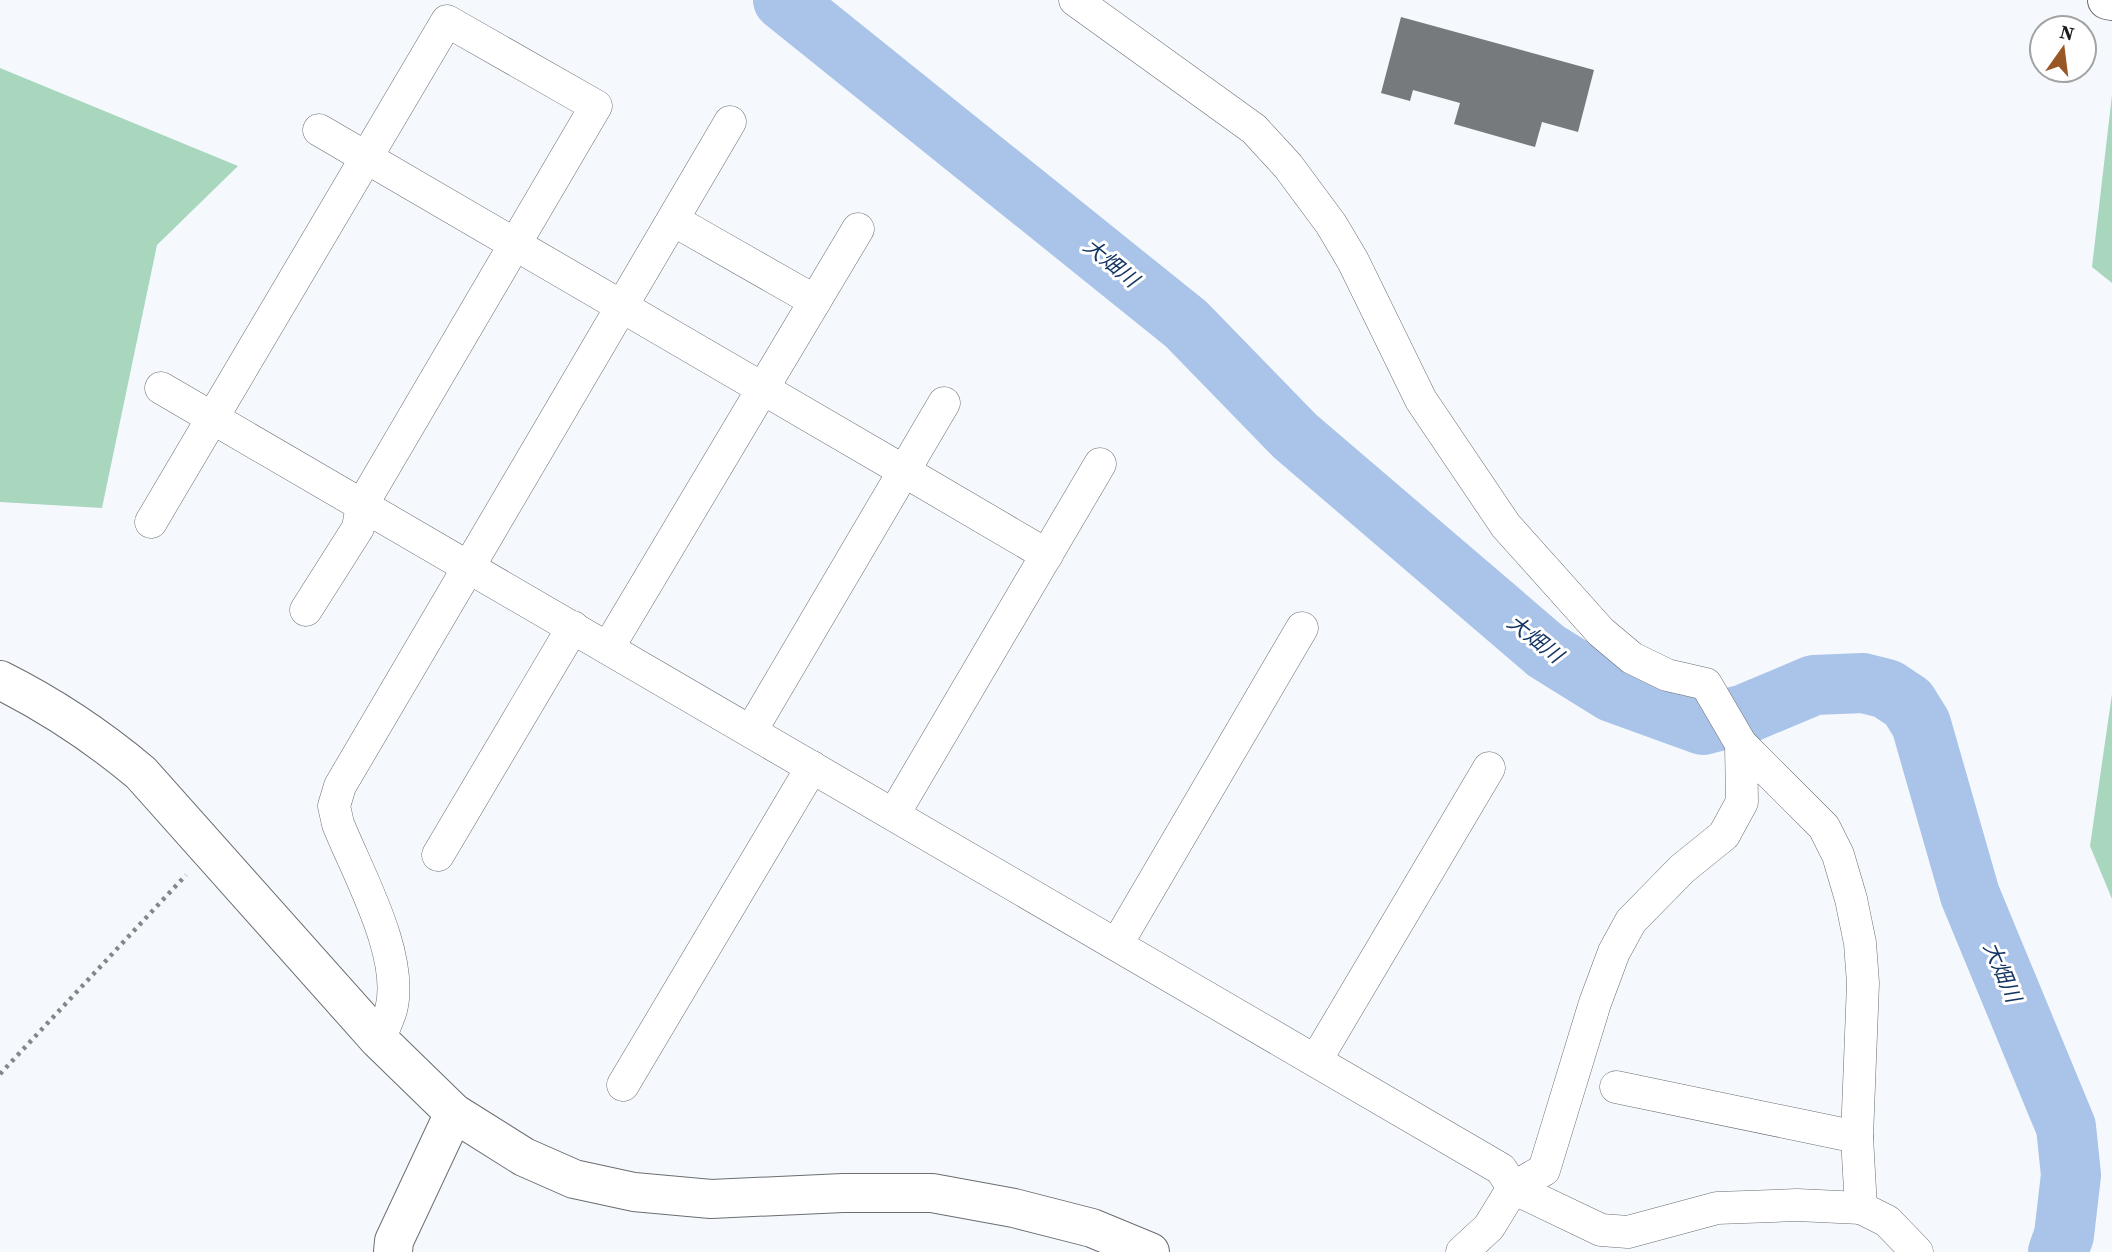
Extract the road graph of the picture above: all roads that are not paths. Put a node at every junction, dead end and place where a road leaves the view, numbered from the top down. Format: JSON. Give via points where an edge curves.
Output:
{"nodes":[{"id":1,"x":1075,"y":0,"type":"edge"},
{"id":2,"x":2107,"y":0,"type":"edge"},
{"id":3,"x":2112,"y":1,"type":"edge"},
{"id":4,"x":730,"y":122,"type":"dead end"},
{"id":5,"x":319,"y":130,"type":"dead end"},
{"id":6,"x":366,"y":158,"type":"junction"},
{"id":7,"x":673,"y":220,"type":"junction"},
{"id":8,"x":858,"y":229,"type":"dead end"},
{"id":9,"x":515,"y":244,"type":"junction"},
{"id":10,"x":815,"y":301,"type":"junction"},
{"id":11,"x":622,"y":307,"type":"junction"},
{"id":12,"x":161,"y":388,"type":"dead end"},
{"id":13,"x":763,"y":389,"type":"junction"},
{"id":14,"x":944,"y":403,"type":"dead end"},
{"id":15,"x":213,"y":418,"type":"junction"},
{"id":16,"x":1100,"y":464,"type":"dead end"},
{"id":17,"x":904,"y":471,"type":"junction"},
{"id":18,"x":362,"y":505,"type":"junction"},
{"id":19,"x":151,"y":522,"type":"dead end"},
{"id":20,"x":1047,"y":555,"type":"junction"},
{"id":21,"x":469,"y":567,"type":"junction"},
{"id":22,"x":306,"y":610,"type":"dead end"},
{"id":23,"x":573,"y":627,"type":"junction"},
{"id":24,"x":1302,"y":628,"type":"dead end"},
{"id":25,"x":608,"y":648,"type":"junction"},
{"id":26,"x":0,"y":680,"type":"edge"},
{"id":27,"x":751,"y":731,"type":"junction"},
{"id":28,"x":1739,"y":740,"type":"junction"},
{"id":29,"x":812,"y":766,"type":"junction"},
{"id":30,"x":1489,"y":768,"type":"dead end"},
{"id":31,"x":894,"y":814,"type":"junction"},
{"id":32,"x":438,"y":855,"type":"dead end"},
{"id":33,"x":1117,"y":944,"type":"junction"},
{"id":34,"x":379,"y":1040,"type":"junction"},
{"id":35,"x":1316,"y":1060,"type":"junction"},
{"id":36,"x":623,"y":1085,"type":"dead end"},
{"id":37,"x":1616,"y":1087,"type":"dead end"},
{"id":38,"x":454,"y":1114,"type":"junction"},
{"id":39,"x":1857,"y":1137,"type":"junction"},
{"id":40,"x":1513,"y":1188,"type":"junction"},
{"id":41,"x":1861,"y":1208,"type":"junction"},
{"id":42,"x":393,"y":1252,"type":"edge"},
{"id":43,"x":1150,"y":1252,"type":"edge"},
{"id":44,"x":1462,"y":1252,"type":"edge"},
{"id":45,"x":1917,"y":1252,"type":"edge"}],
"edges":[{"from":1,"to":28,"type":"street","via":[[1254,129],[1288,166],[1353,261],[1421,400],[1506,526],[1601,632],[1632,658],[1667,675],[1706,684]]},
{"from":2,"to":3,"type":"street"},
{"from":4,"to":7,"type":"street"},
{"from":5,"to":6,"type":"street"},
{"from":6,"to":9,"type":"street"},
{"from":6,"to":9,"type":"street","via":[[447,21],[596,106]]},
{"from":6,"to":15,"type":"street"},
{"from":7,"to":10,"type":"street"},
{"from":7,"to":11,"type":"street"},
{"from":8,"to":10,"type":"street"},
{"from":9,"to":11,"type":"street"},
{"from":9,"to":18,"type":"street"},
{"from":10,"to":13,"type":"street"},
{"from":11,"to":13,"type":"street"},
{"from":11,"to":21,"type":"street"},
{"from":12,"to":15,"type":"street"},
{"from":13,"to":17,"type":"street"},
{"from":13,"to":25,"type":"street"},
{"from":14,"to":17,"type":"street"},
{"from":15,"to":18,"type":"street"},
{"from":15,"to":19,"type":"street"},
{"from":16,"to":20,"type":"street"},
{"from":17,"to":20,"type":"street"},
{"from":17,"to":27,"type":"street"},
{"from":18,"to":21,"type":"street"},
{"from":18,"to":22,"type":"street","via":[[358,528]]},
{"from":20,"to":31,"type":"street"},
{"from":21,"to":23,"type":"street"},
{"from":21,"to":34,"type":"street","via":[[340,786],[334,806],[393,968],[391,1009]]},
{"from":23,"to":25,"type":"street"},
{"from":23,"to":32,"type":"street"},
{"from":24,"to":33,"type":"street"},
{"from":25,"to":27,"type":"street"},
{"from":26,"to":34,"type":"street","via":[[44,702],[141,773]]},
{"from":27,"to":29,"type":"street"},
{"from":28,"to":39,"type":"street","via":[[1824,827],[1838,855],[1860,943],[1863,983]]},
{"from":28,"to":40,"type":"street","via":[[1742,803],[1724,835],[1682,869],[1631,921],[1595,1003],[1544,1170]]},
{"from":29,"to":31,"type":"street"},
{"from":29,"to":36,"type":"street"},
{"from":30,"to":35,"type":"street"},
{"from":31,"to":33,"type":"street"},
{"from":33,"to":35,"type":"street"},
{"from":34,"to":38,"type":"street"},
{"from":35,"to":40,"type":"street","via":[[1501,1169]]},
{"from":37,"to":39,"type":"street"},
{"from":38,"to":42,"type":"street","via":[[394,1241]]},
{"from":38,"to":43,"type":"street","via":[[524,1157],[574,1180],[634,1192],[711,1199],[932,1193],[1092,1228]]},
{"from":39,"to":41,"type":"street"},
{"from":40,"to":41,"type":"street","via":[[1590,1226],[1628,1232],[1717,1208]]},
{"from":40,"to":44,"type":"street","via":[[1489,1227]]},
{"from":41,"to":45,"type":"street","via":[[1886,1221]]}]}
